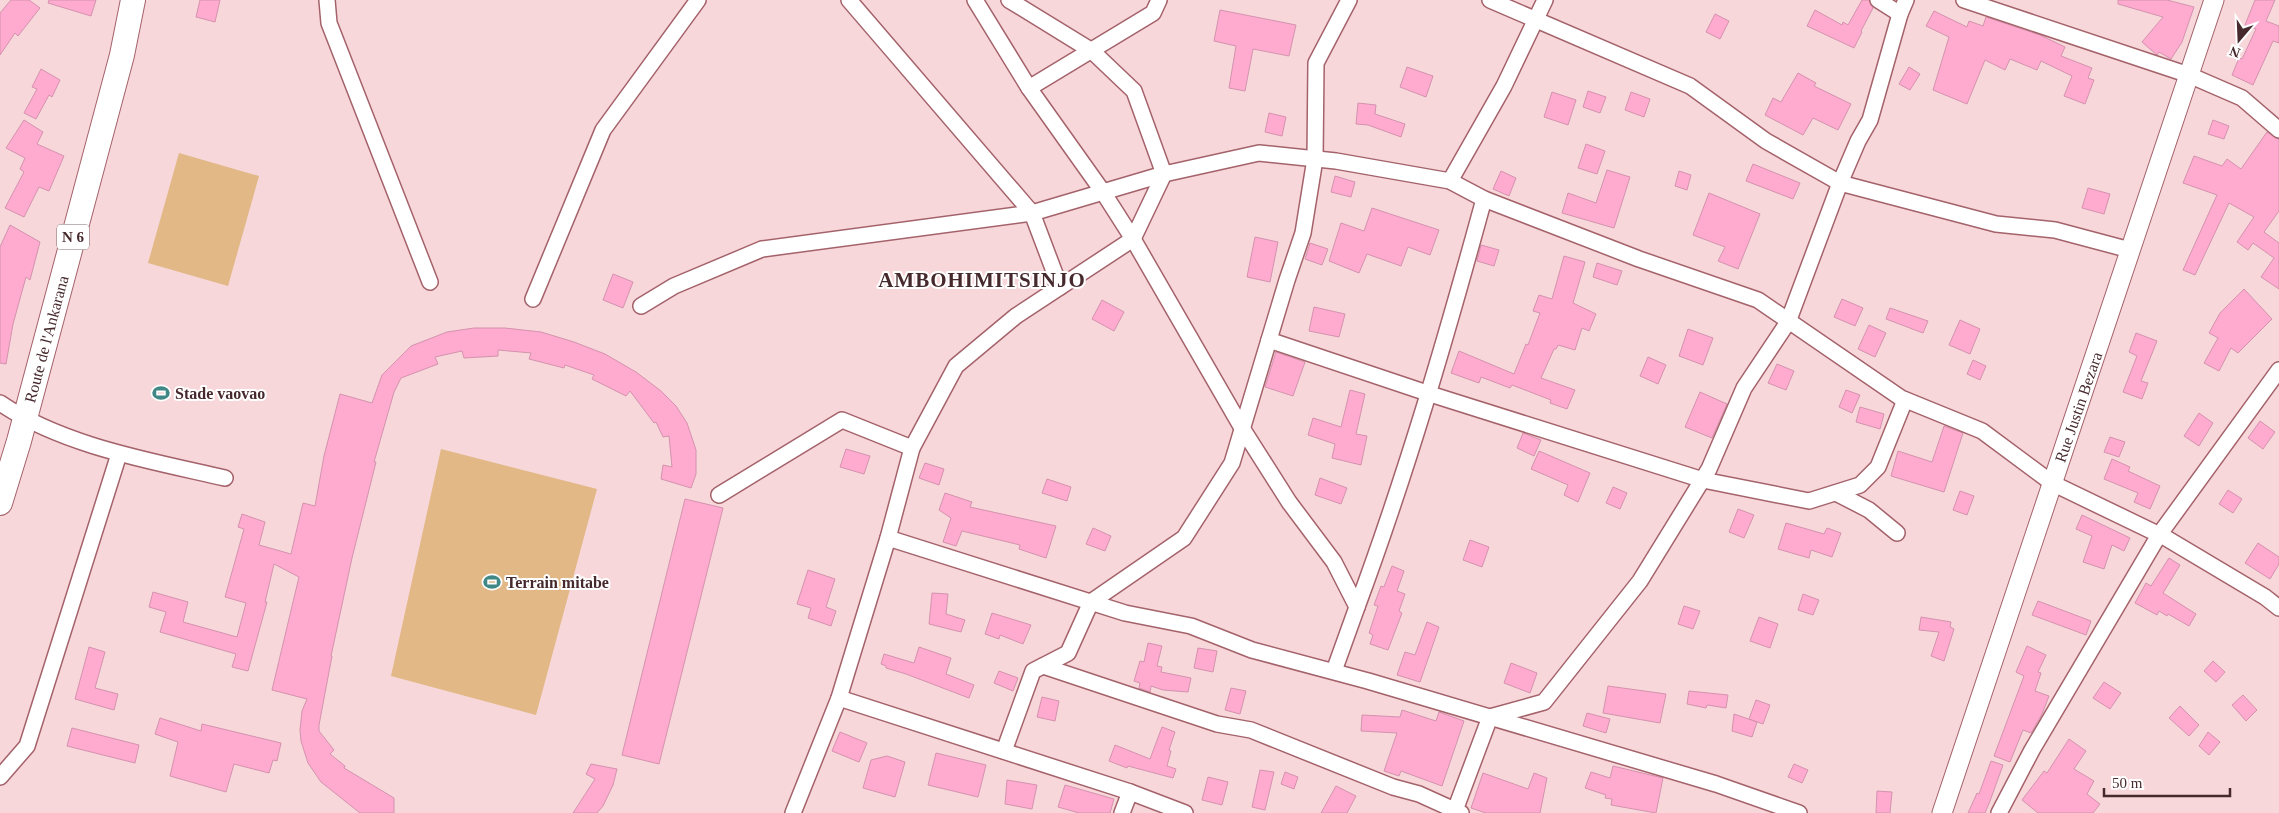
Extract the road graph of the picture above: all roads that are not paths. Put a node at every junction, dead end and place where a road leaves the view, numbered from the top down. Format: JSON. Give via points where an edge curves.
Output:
{"nodes":[{"id":1,"x":133,"y":0,"type":"edge"},
{"id":2,"x":327,"y":0,"type":"edge"},
{"id":3,"x":698,"y":0,"type":"edge"},
{"id":4,"x":849,"y":0,"type":"edge"},
{"id":5,"x":974,"y":0,"type":"edge"},
{"id":6,"x":1009,"y":0,"type":"edge"},
{"id":7,"x":1159,"y":0,"type":"edge"},
{"id":8,"x":1349,"y":0,"type":"edge"},
{"id":9,"x":1490,"y":0,"type":"edge"},
{"id":10,"x":1545,"y":0,"type":"edge"},
{"id":11,"x":1878,"y":0,"type":"edge"},
{"id":12,"x":1964,"y":0,"type":"edge"},
{"id":13,"x":2214,"y":0,"type":"edge"},
{"id":14,"x":1903,"y":7,"type":"edge"},
{"id":15,"x":1534,"y":20,"type":"junction"},
{"id":16,"x":1092,"y":51,"type":"junction"},
{"id":17,"x":2189,"y":75,"type":"junction"},
{"id":18,"x":1029,"y":88,"type":"junction"},
{"id":19,"x":2279,"y":130,"type":"edge"},
{"id":20,"x":1315,"y":159,"type":"junction"},
{"id":21,"x":1164,"y":174,"type":"junction"},
{"id":22,"x":1450,"y":180,"type":"junction"},
{"id":23,"x":1840,"y":183,"type":"junction"},
{"id":24,"x":1103,"y":192,"type":"junction"},
{"id":25,"x":1484,"y":199,"type":"junction"},
{"id":26,"x":1032,"y":213,"type":"junction"},
{"id":27,"x":1134,"y":239,"type":"junction"},
{"id":28,"x":2130,"y":250,"type":"junction"},
{"id":29,"x":430,"y":282,"type":"dead end"},
{"id":30,"x":1060,"y":287,"type":"junction"},
{"id":31,"x":533,"y":299,"type":"dead end"},
{"id":32,"x":641,"y":306,"type":"dead end"},
{"id":33,"x":1788,"y":322,"type":"junction"},
{"id":34,"x":1269,"y":340,"type":"junction"},
{"id":35,"x":2279,"y":370,"type":"edge"},
{"id":36,"x":1430,"y":394,"type":"junction"},
{"id":37,"x":1905,"y":400,"type":"junction"},
{"id":38,"x":0,"y":403,"type":"edge"},
{"id":39,"x":24,"y":419,"type":"junction"},
{"id":40,"x":1242,"y":428,"type":"junction"},
{"id":41,"x":912,"y":448,"type":"junction"},
{"id":42,"x":119,"y":454,"type":"junction"},
{"id":43,"x":225,"y":478,"type":"dead end"},
{"id":44,"x":1703,"y":480,"type":"junction"},
{"id":45,"x":2052,"y":483,"type":"junction"},
{"id":46,"x":1836,"y":493,"type":"junction"},
{"id":47,"x":719,"y":495,"type":"dead end"},
{"id":48,"x":0,"y":503,"type":"edge"},
{"id":49,"x":1897,"y":533,"type":"dead end"},
{"id":50,"x":2159,"y":535,"type":"junction"},
{"id":51,"x":888,"y":538,"type":"junction"},
{"id":52,"x":1091,"y":602,"type":"junction"},
{"id":53,"x":1358,"y":607,"type":"junction"},
{"id":54,"x":2279,"y":608,"type":"edge"},
{"id":55,"x":1043,"y":666,"type":"junction"},
{"id":56,"x":1334,"y":671,"type":"junction"},
{"id":57,"x":839,"y":698,"type":"junction"},
{"id":58,"x":1490,"y":717,"type":"junction"},
{"id":59,"x":1004,"y":750,"type":"junction"},
{"id":60,"x":0,"y":777,"type":"edge"},
{"id":61,"x":1130,"y":792,"type":"junction"},
{"id":62,"x":1456,"y":812,"type":"edge"},
{"id":63,"x":793,"y":813,"type":"edge"},
{"id":64,"x":1122,"y":813,"type":"edge"},
{"id":65,"x":1185,"y":813,"type":"edge"},
{"id":66,"x":1798,"y":813,"type":"edge"},
{"id":67,"x":1942,"y":813,"type":"edge"},
{"id":68,"x":1998,"y":813,"type":"edge"}],
"edges":[{"from":1,"to":39,"type":"main road","name":"Route de l'Ankarana","number":"N 6","via":[[122,55]]},
{"from":2,"to":29,"type":"street","via":[[329,23]]},
{"from":3,"to":31,"type":"street","via":[[603,130]]},
{"from":4,"to":26,"type":"street"},
{"from":5,"to":18,"type":"street"},
{"from":6,"to":16,"type":"street"},
{"from":7,"to":16,"type":"street","via":[[1153,13]]},
{"from":8,"to":20,"type":"street","via":[[1316,63]]},
{"from":9,"to":15,"type":"street"},
{"from":10,"to":15,"type":"street"},
{"from":11,"to":14,"type":"street"},
{"from":12,"to":17,"type":"street"},
{"from":13,"to":17,"type":"street","name":"Rue Justin Bezara"},
{"from":14,"to":23,"type":"street","via":[[1870,120]]},
{"from":15,"to":22,"type":"street","via":[[1504,86]]},
{"from":15,"to":23,"type":"street","via":[[1690,86],[1766,141]]},
{"from":16,"to":18,"type":"street"},
{"from":16,"to":21,"type":"street","via":[[1134,91]]},
{"from":17,"to":19,"type":"street","via":[[2242,98]]},
{"from":17,"to":28,"type":"street","name":"Rue Justin Bezara"},
{"from":18,"to":24,"type":"street"},
{"from":20,"to":21,"type":"street","via":[[1259,153]]},
{"from":20,"to":22,"type":"street"},
{"from":20,"to":34,"type":"street","via":[[1303,233]]},
{"from":21,"to":24,"type":"street"},
{"from":21,"to":27,"type":"street"},
{"from":22,"to":25,"type":"street"},
{"from":23,"to":28,"type":"street","via":[[1996,224],[2055,230]]},
{"from":23,"to":33,"type":"street"},
{"from":24,"to":26,"type":"street"},
{"from":24,"to":27,"type":"street"},
{"from":25,"to":33,"type":"street","via":[[1639,259],[1758,300]]},
{"from":25,"to":36,"type":"street"},
{"from":26,"to":30,"type":"street"},
{"from":26,"to":32,"type":"street","via":[[762,249],[674,286]]},
{"from":27,"to":30,"type":"street"},
{"from":27,"to":40,"type":"street"},
{"from":28,"to":45,"type":"street","name":"Rue Justin Bezara"},
{"from":30,"to":41,"type":"street","via":[[1016,316],[956,366]]},
{"from":33,"to":37,"type":"street"},
{"from":33,"to":44,"type":"street","via":[[1744,388]]},
{"from":34,"to":36,"type":"street"},
{"from":34,"to":40,"type":"street"},
{"from":35,"to":50,"type":"street"},
{"from":36,"to":44,"type":"street"},
{"from":36,"to":53,"type":"street"},
{"from":37,"to":45,"type":"street","via":[[1982,431]]},
{"from":37,"to":46,"type":"street","via":[[1878,467],[1860,486]]},
{"from":38,"to":39,"type":"street"},
{"from":39,"to":42,"type":"street"},
{"from":39,"to":48,"type":"main road","name":"Route de l'Ankarana","number":"N 6"},
{"from":40,"to":52,"type":"street","via":[[1232,463],[1184,538]]},
{"from":40,"to":53,"type":"street","via":[[1289,502],[1334,562]]},
{"from":41,"to":47,"type":"street","via":[[842,420]]},
{"from":41,"to":51,"type":"street"},
{"from":42,"to":43,"type":"street"},
{"from":42,"to":60,"type":"street","via":[[27,746]]},
{"from":44,"to":46,"type":"street","via":[[1809,501]]},
{"from":44,"to":58,"type":"street","via":[[1640,581],[1544,702]]},
{"from":45,"to":50,"type":"street"},
{"from":45,"to":67,"type":"street","name":"Rue Justin Bezara"},
{"from":46,"to":49,"type":"street","via":[[1869,510]]},
{"from":50,"to":54,"type":"street"},
{"from":50,"to":68,"type":"street"},
{"from":51,"to":52,"type":"street"},
{"from":51,"to":57,"type":"street"},
{"from":52,"to":55,"type":"street","via":[[1068,653]]},
{"from":52,"to":56,"type":"street","via":[[1125,613],[1191,626],[1252,650]]},
{"from":53,"to":56,"type":"street"},
{"from":55,"to":59,"type":"street","via":[[1033,671]]},
{"from":55,"to":62,"type":"street","via":[[1216,724],[1251,730],[1418,794]]},
{"from":56,"to":58,"type":"street"},
{"from":57,"to":59,"type":"street"},
{"from":57,"to":63,"type":"street"},
{"from":58,"to":62,"type":"street"},
{"from":58,"to":66,"type":"street","via":[[1716,784]]},
{"from":59,"to":61,"type":"street"},
{"from":61,"to":64,"type":"street"},
{"from":61,"to":65,"type":"street"}]}
